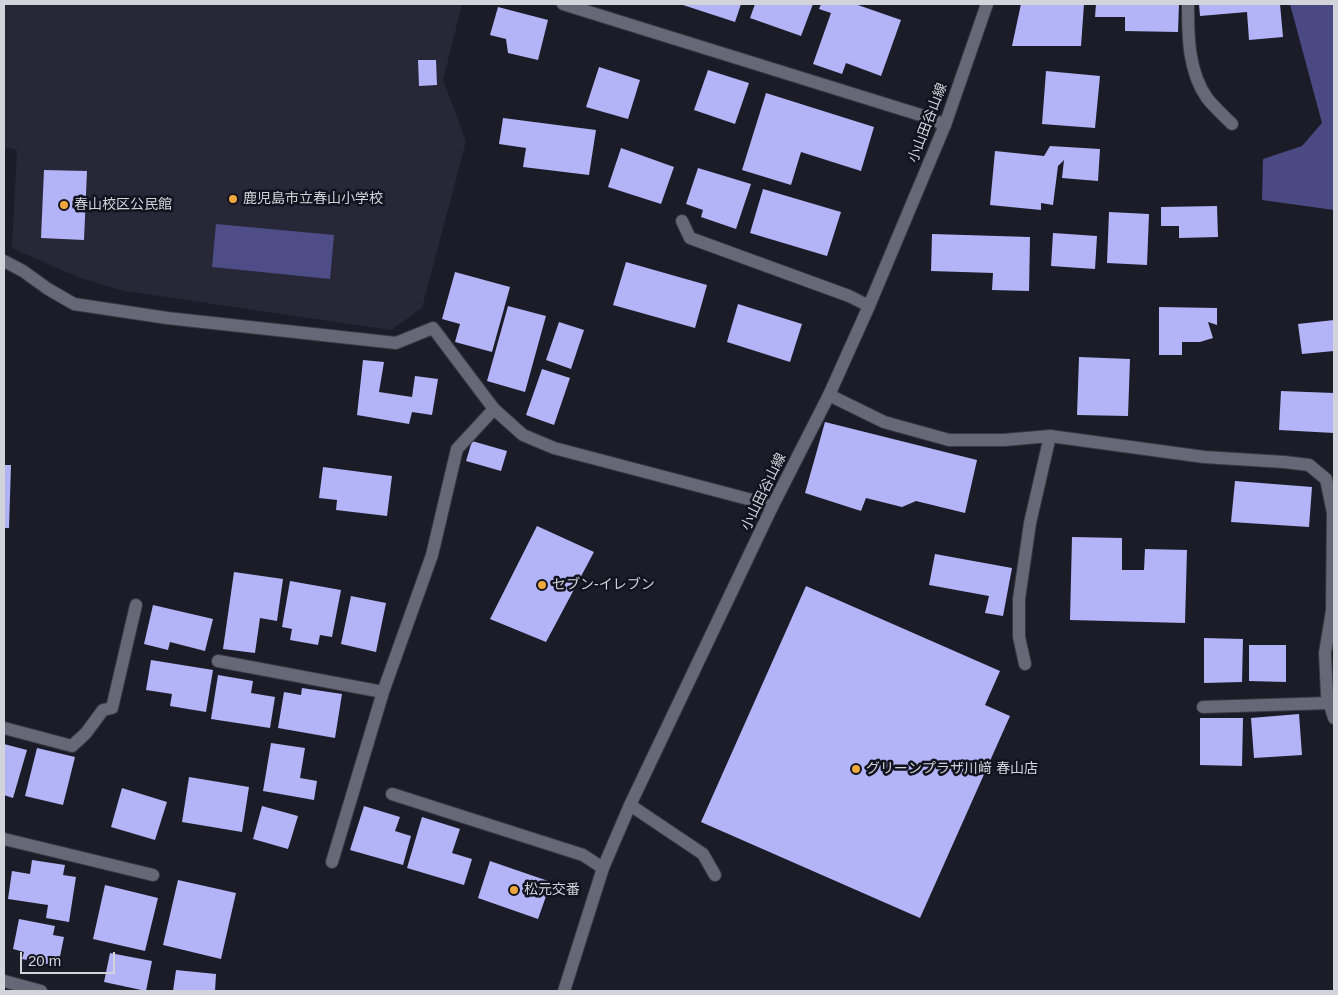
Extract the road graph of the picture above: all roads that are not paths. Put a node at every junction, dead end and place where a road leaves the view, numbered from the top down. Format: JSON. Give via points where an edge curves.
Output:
{"nodes":[{"id":1,"x":563,"y":4,"type":"edge"},
{"id":2,"x":987,"y":4,"type":"edge"},
{"id":3,"x":1188,"y":4,"type":"edge"},
{"id":4,"x":945,"y":124,"type":"junction"},
{"id":5,"x":1232,"y":124,"type":"dead end"},
{"id":6,"x":682,"y":221,"type":"dead end"},
{"id":7,"x":4,"y":261,"type":"edge"},
{"id":8,"x":869,"y":306,"type":"junction"},
{"id":9,"x":829,"y":395,"type":"junction"},
{"id":10,"x":494,"y":409,"type":"junction"},
{"id":11,"x":1050,"y":436,"type":"junction"},
{"id":12,"x":772,"y":507,"type":"junction"},
{"id":13,"x":136,"y":605,"type":"dead end"},
{"id":14,"x":1333,"y":612,"type":"edge"},
{"id":15,"x":218,"y":661,"type":"dead end"},
{"id":16,"x":1025,"y":664,"type":"dead end"},
{"id":17,"x":383,"y":692,"type":"junction"},
{"id":18,"x":1330,"y":703,"type":"junction"},
{"id":19,"x":1203,"y":706,"type":"dead end"},
{"id":20,"x":1334,"y":718,"type":"edge"},
{"id":21,"x":4,"y":728,"type":"edge"},
{"id":22,"x":392,"y":794,"type":"dead end"},
{"id":23,"x":630,"y":805,"type":"junction"},
{"id":24,"x":4,"y":839,"type":"edge"},
{"id":25,"x":332,"y":862,"type":"dead end"},
{"id":26,"x":603,"y":868,"type":"junction"},
{"id":27,"x":152,"y":875,"type":"dead end"},
{"id":28,"x":715,"y":875,"type":"dead end"},
{"id":29,"x":4,"y":981,"type":"edge"},
{"id":30,"x":41,"y":991,"type":"edge"},
{"id":31,"x":564,"y":991,"type":"edge"}],
"edges":[{"from":1,"to":4,"type":"street"},
{"from":2,"to":4,"type":"street","name":"小山田谷山線"},
{"from":3,"to":5,"type":"street","via":[[1188,41],[1195,72],[1207,98]]},
{"from":4,"to":8,"type":"street","name":"小山田谷山線"},
{"from":6,"to":8,"type":"street","via":[[690,238]]},
{"from":7,"to":10,"type":"street","via":[[74,304],[167,318],[396,343],[433,328]]},
{"from":8,"to":9,"type":"street","name":"小山田谷山線"},
{"from":9,"to":11,"type":"street","via":[[884,422],[948,440]]},
{"from":9,"to":12,"type":"street","name":"小山田谷山線"},
{"from":10,"to":12,"type":"street","via":[[523,435],[554,448]]},
{"from":10,"to":17,"type":"street","via":[[457,449],[432,555]]},
{"from":11,"to":14,"type":"street","via":[[1204,456],[1309,465],[1326,479],[1333,513]]},
{"from":11,"to":16,"type":"street","via":[[1030,522],[1019,599],[1019,637]]},
{"from":12,"to":23,"type":"street","name":"小山田谷山線"},
{"from":13,"to":21,"type":"street","via":[[112,708],[104,710],[86,733],[72,746]]},
{"from":14,"to":18,"type":"street","via":[[1325,653]]},
{"from":15,"to":17,"type":"street"},
{"from":17,"to":25,"type":"street"},
{"from":18,"to":19,"type":"street"},
{"from":18,"to":20,"type":"street"},
{"from":22,"to":26,"type":"street","via":[[583,855]]},
{"from":23,"to":26,"type":"street","name":"小山田谷山線"},
{"from":23,"to":28,"type":"street","via":[[703,854]]},
{"from":24,"to":27,"type":"street"},
{"from":26,"to":31,"type":"street","name":"小山田谷山線"},
{"from":29,"to":30,"type":"street"}]}
